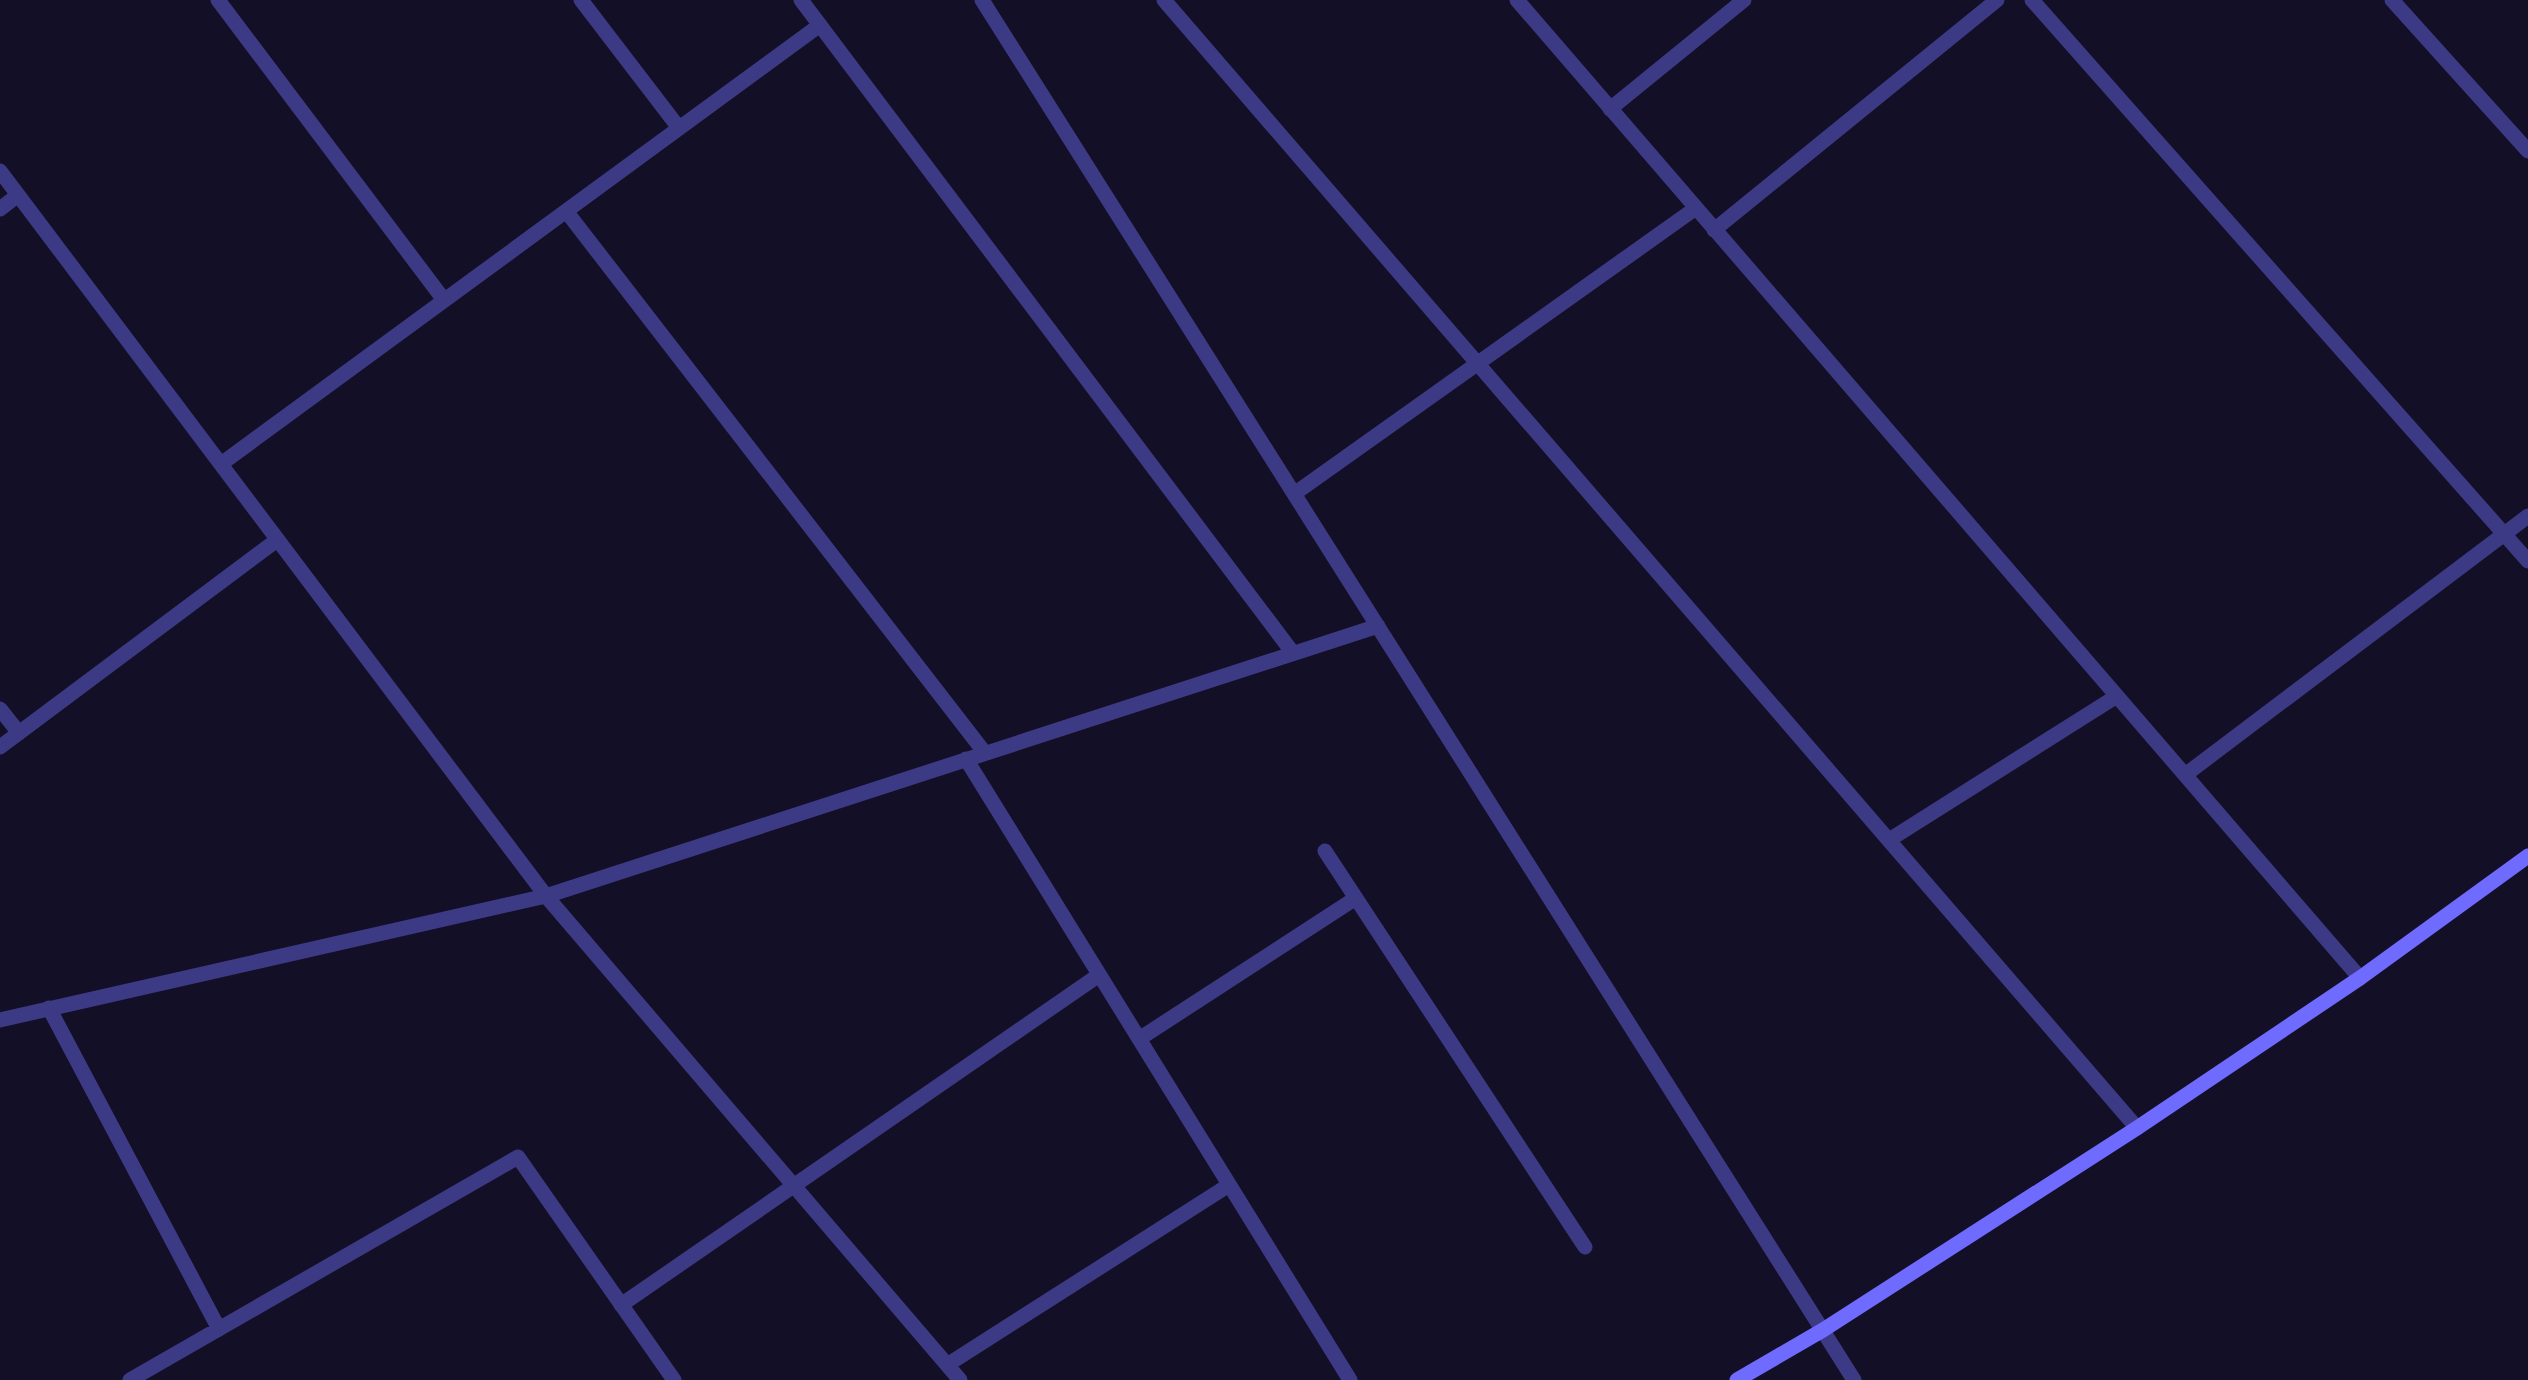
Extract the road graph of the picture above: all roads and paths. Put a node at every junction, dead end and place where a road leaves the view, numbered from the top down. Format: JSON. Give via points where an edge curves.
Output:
{"nodes":[{"id":1,"x":218,"y":0,"type":"edge"},
{"id":2,"x":581,"y":0,"type":"edge"},
{"id":3,"x":801,"y":0,"type":"edge"},
{"id":4,"x":982,"y":0,"type":"edge"},
{"id":5,"x":1164,"y":0,"type":"edge"},
{"id":6,"x":1517,"y":0,"type":"edge"},
{"id":7,"x":1744,"y":0,"type":"edge"},
{"id":8,"x":1997,"y":0,"type":"edge"},
{"id":9,"x":2032,"y":0,"type":"edge"},
{"id":10,"x":2392,"y":0,"type":"edge"},
{"id":11,"x":820,"y":25,"type":"junction"},
{"id":12,"x":1610,"y":109,"type":"junction"},
{"id":13,"x":679,"y":128,"type":"junction"},
{"id":14,"x":2528,"y":151,"type":"edge"},
{"id":15,"x":0,"y":171,"type":"edge"},
{"id":16,"x":18,"y":195,"type":"junction"},
{"id":17,"x":1696,"y":208,"type":"junction"},
{"id":18,"x":0,"y":209,"type":"edge"},
{"id":19,"x":566,"y":211,"type":"junction"},
{"id":20,"x":1714,"y":230,"type":"junction"},
{"id":21,"x":444,"y":300,"type":"junction"},
{"id":22,"x":1477,"y":363,"type":"junction"},
{"id":23,"x":220,"y":464,"type":"junction"},
{"id":24,"x":1294,"y":494,"type":"junction"},
{"id":25,"x":2528,"y":516,"type":"edge"},
{"id":26,"x":2504,"y":534,"type":"junction"},
{"id":27,"x":277,"y":540,"type":"junction"},
{"id":28,"x":2528,"y":561,"type":"edge"},
{"id":29,"x":1378,"y":626,"type":"junction"},
{"id":30,"x":1293,"y":653,"type":"junction"},
{"id":31,"x":2117,"y":696,"type":"junction"},
{"id":32,"x":0,"y":709,"type":"edge"},
{"id":33,"x":19,"y":733,"type":"junction"},
{"id":34,"x":0,"y":747,"type":"edge"},
{"id":35,"x":985,"y":753,"type":"junction"},
{"id":36,"x":966,"y":759,"type":"junction"},
{"id":37,"x":2185,"y":775,"type":"junction"},
{"id":38,"x":1889,"y":840,"type":"junction"},
{"id":39,"x":1325,"y":851,"type":"dead end"},
{"id":40,"x":2528,"y":856,"type":"edge"},
{"id":41,"x":546,"y":896,"type":"junction"},
{"id":42,"x":1356,"y":897,"type":"junction"},
{"id":43,"x":1099,"y":975,"type":"junction"},
{"id":44,"x":2360,"y":978,"type":"junction"},
{"id":45,"x":50,"y":1008,"type":"junction"},
{"id":46,"x":0,"y":1020,"type":"edge"},
{"id":47,"x":1139,"y":1039,"type":"junction"},
{"id":48,"x":2137,"y":1128,"type":"junction"},
{"id":49,"x":793,"y":1185,"type":"junction"},
{"id":50,"x":1229,"y":1185,"type":"junction"},
{"id":51,"x":1585,"y":1247,"type":"dead end"},
{"id":52,"x":621,"y":1305,"type":"junction"},
{"id":53,"x":219,"y":1329,"type":"junction"},
{"id":54,"x":1823,"y":1330,"type":"junction"},
{"id":55,"x":947,"y":1365,"type":"junction"},
{"id":56,"x":130,"y":1380,"type":"edge"},
{"id":57,"x":674,"y":1380,"type":"edge"},
{"id":58,"x":960,"y":1380,"type":"edge"},
{"id":59,"x":1350,"y":1380,"type":"edge"},
{"id":60,"x":1737,"y":1380,"type":"edge"},
{"id":61,"x":1854,"y":1380,"type":"edge"}],
"edges":[{"from":1,"to":21,"type":"street"},
{"from":2,"to":13,"type":"street"},
{"from":3,"to":11,"type":"street"},
{"from":4,"to":24,"type":"street"},
{"from":5,"to":22,"type":"street"},
{"from":6,"to":12,"type":"street"},
{"from":7,"to":12,"type":"street"},
{"from":8,"to":20,"type":"street"},
{"from":9,"to":26,"type":"street"},
{"from":10,"to":14,"type":"street"},
{"from":11,"to":13,"type":"street"},
{"from":11,"to":30,"type":"street"},
{"from":12,"to":17,"type":"street"},
{"from":13,"to":19,"type":"street"},
{"from":15,"to":16,"type":"street"},
{"from":16,"to":18,"type":"street"},
{"from":16,"to":23,"type":"street"},
{"from":17,"to":20,"type":"street"},
{"from":17,"to":22,"type":"street"},
{"from":19,"to":21,"type":"street"},
{"from":19,"to":35,"type":"street"},
{"from":20,"to":31,"type":"street"},
{"from":21,"to":23,"type":"street"},
{"from":22,"to":24,"type":"street"},
{"from":22,"to":38,"type":"street"},
{"from":23,"to":27,"type":"street"},
{"from":24,"to":29,"type":"street"},
{"from":25,"to":26,"type":"street"},
{"from":26,"to":28,"type":"street"},
{"from":26,"to":37,"type":"street"},
{"from":27,"to":33,"type":"street"},
{"from":27,"to":41,"type":"street"},
{"from":29,"to":30,"type":"street"},
{"from":29,"to":54,"type":"street"},
{"from":30,"to":35,"type":"street"},
{"from":31,"to":37,"type":"street"},
{"from":31,"to":38,"type":"street"},
{"from":32,"to":33,"type":"street"},
{"from":33,"to":34,"type":"street"},
{"from":35,"to":36,"type":"street"},
{"from":36,"to":41,"type":"street"},
{"from":36,"to":43,"type":"street"},
{"from":37,"to":44,"type":"street"},
{"from":38,"to":48,"type":"street"},
{"from":39,"to":42,"type":"street"},
{"from":40,"to":44,"type":"street"},
{"from":41,"to":45,"type":"street"},
{"from":41,"to":49,"type":"street"},
{"from":42,"to":47,"type":"street"},
{"from":42,"to":51,"type":"street"},
{"from":43,"to":47,"type":"street"},
{"from":43,"to":49,"type":"street"},
{"from":44,"to":48,"type":"street"},
{"from":45,"to":46,"type":"street"},
{"from":45,"to":53,"type":"street"},
{"from":47,"to":50,"type":"street"},
{"from":48,"to":54,"type":"street"},
{"from":49,"to":52,"type":"street"},
{"from":49,"to":55,"type":"street"},
{"from":50,"to":55,"type":"street"},
{"from":50,"to":59,"type":"street"},
{"from":52,"to":53,"type":"street","via":[[518,1157]]},
{"from":52,"to":57,"type":"street"},
{"from":53,"to":56,"type":"street"},
{"from":54,"to":60,"type":"street"},
{"from":54,"to":61,"type":"street"},
{"from":55,"to":58,"type":"street"}]}
